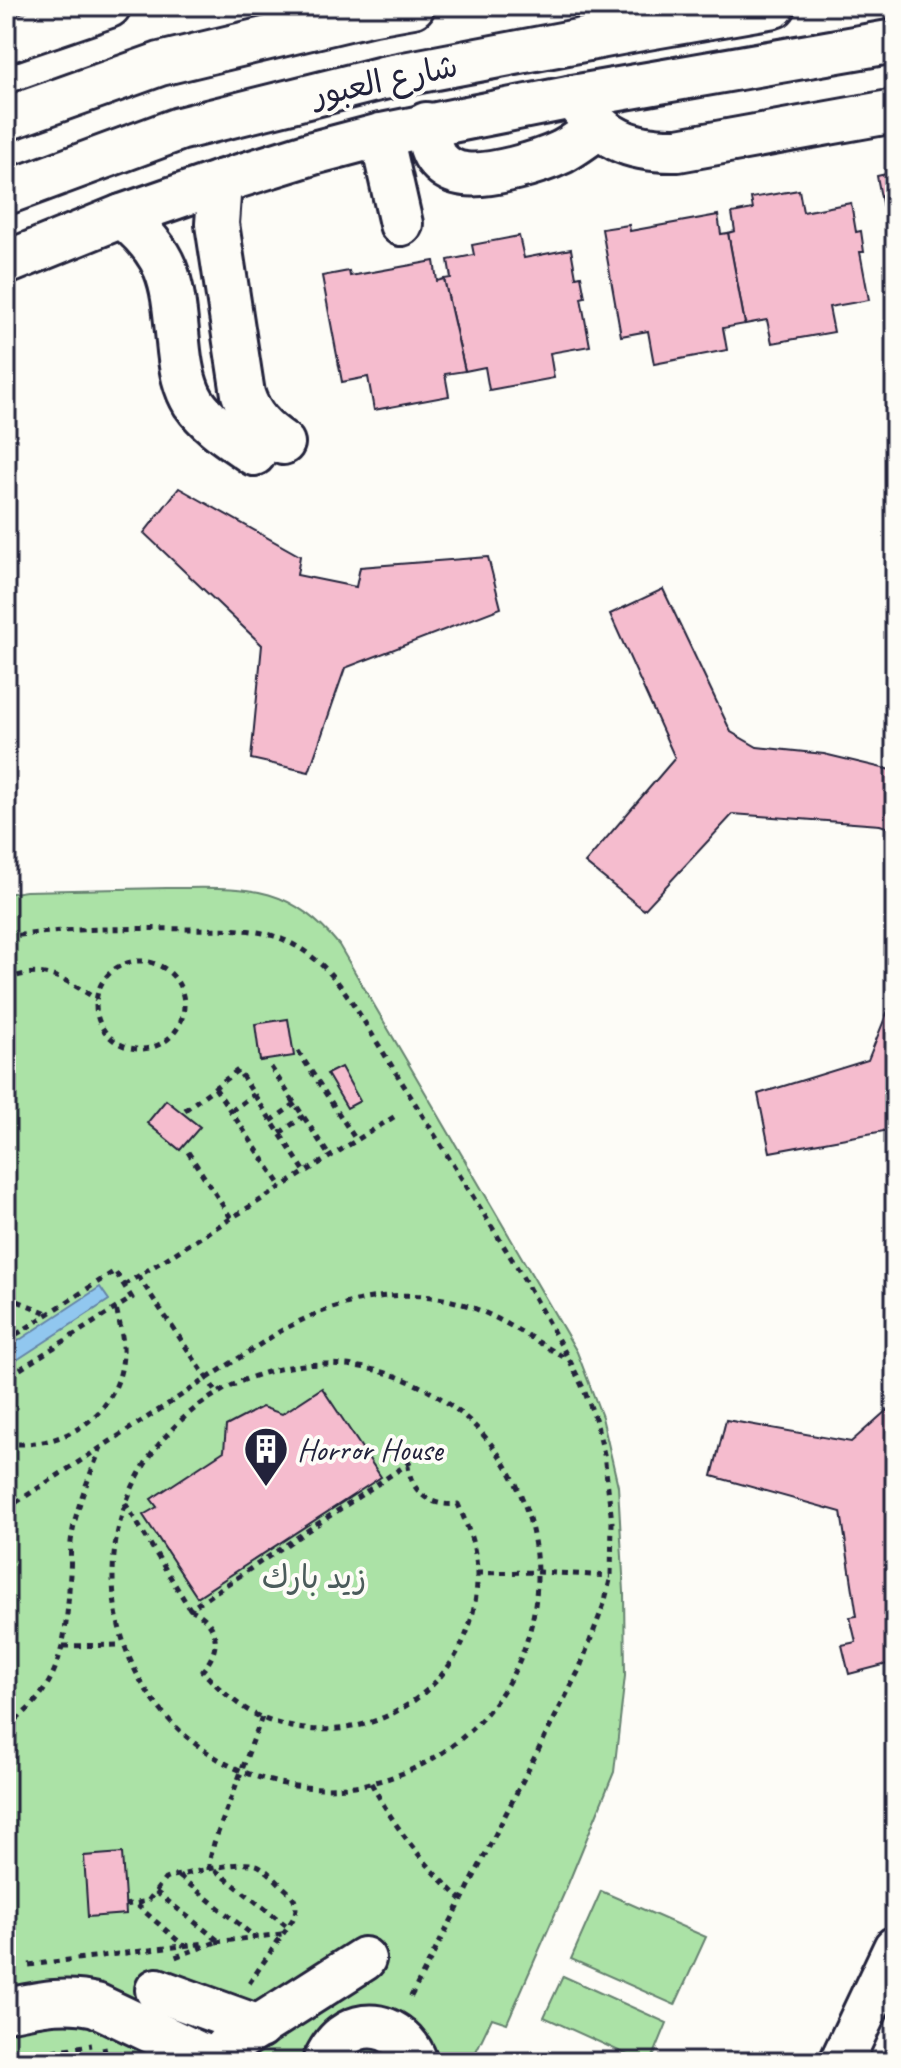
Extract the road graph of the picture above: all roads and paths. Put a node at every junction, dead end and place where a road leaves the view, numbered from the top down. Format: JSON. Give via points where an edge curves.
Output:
{"nodes":[{"id":1,"x":109,"y":6,"type":"edge"},
{"id":2,"x":413,"y":6,"type":"edge"},
{"id":3,"x":774,"y":6,"type":"edge"},
{"id":4,"x":6,"y":41,"type":"edge"},
{"id":5,"x":895,"y":41,"type":"edge"},
{"id":6,"x":895,"y":111,"type":"edge"},
{"id":7,"x":586,"y":112,"type":"junction"},
{"id":8,"x":6,"y":119,"type":"edge"},
{"id":9,"x":426,"y":124,"type":"junction"},
{"id":10,"x":381,"y":135,"type":"junction"},
{"id":11,"x":220,"y":182,"type":"junction"},
{"id":12,"x":6,"y":193,"type":"edge"},
{"id":13,"x":106,"y":222,"type":"junction"},
{"id":14,"x":401,"y":224,"type":"dead end"},
{"id":15,"x":6,"y":263,"type":"edge"},
{"id":16,"x":201,"y":281,"type":"junction"},
{"id":17,"x":255,"y":438,"type":"junction"},
{"id":18,"x":6,"y":937,"type":"edge"},
{"id":19,"x":6,"y":980,"type":"edge"},
{"id":20,"x":96,"y":999,"type":"junction"},
{"id":21,"x":298,"y":1051,"type":"dead end"},
{"id":22,"x":271,"y":1067,"type":"dead end"},
{"id":23,"x":215,"y":1088,"type":"junction"},
{"id":24,"x":254,"y":1094,"type":"junction"},
{"id":25,"x":296,"y":1103,"type":"junction"},
{"id":26,"x":185,"y":1110,"type":"dead end"},
{"id":27,"x":231,"y":1111,"type":"junction"},
{"id":28,"x":397,"y":1115,"type":"dead end"},
{"id":29,"x":304,"y":1116,"type":"junction"},
{"id":30,"x":271,"y":1121,"type":"junction"},
{"id":31,"x":280,"y":1133,"type":"junction"},
{"id":32,"x":356,"y":1140,"type":"junction"},
{"id":33,"x":188,"y":1152,"type":"dead end"},
{"id":34,"x":330,"y":1157,"type":"junction"},
{"id":35,"x":305,"y":1172,"type":"junction"},
{"id":36,"x":282,"y":1187,"type":"junction"},
{"id":37,"x":231,"y":1218,"type":"junction"},
{"id":38,"x":138,"y":1276,"type":"junction"},
{"id":39,"x":124,"y":1285,"type":"junction"},
{"id":40,"x":6,"y":1299,"type":"edge"},
{"id":41,"x":116,"y":1308,"type":"junction"},
{"id":42,"x":48,"y":1314,"type":"junction"},
{"id":43,"x":6,"y":1341,"type":"edge"},
{"id":44,"x":570,"y":1361,"type":"junction"},
{"id":45,"x":6,"y":1378,"type":"edge"},
{"id":46,"x":207,"y":1379,"type":"junction"},
{"id":47,"x":217,"y":1393,"type":"junction"},
{"id":48,"x":6,"y":1443,"type":"edge"},
{"id":49,"x":101,"y":1446,"type":"junction"},
{"id":50,"x":415,"y":1459,"type":"dead end"},
{"id":51,"x":408,"y":1466,"type":"junction"},
{"id":52,"x":124,"y":1502,"type":"junction"},
{"id":53,"x":6,"y":1509,"type":"edge"},
{"id":54,"x":539,"y":1572,"type":"junction"},
{"id":55,"x":477,"y":1573,"type":"junction"},
{"id":56,"x":611,"y":1576,"type":"junction"},
{"id":57,"x":190,"y":1609,"type":"junction"},
{"id":58,"x":122,"y":1645,"type":"junction"},
{"id":59,"x":63,"y":1646,"type":"junction"},
{"id":60,"x":262,"y":1717,"type":"junction"},
{"id":61,"x":6,"y":1727,"type":"edge"},
{"id":62,"x":240,"y":1771,"type":"junction"},
{"id":63,"x":371,"y":1783,"type":"junction"},
{"id":64,"x":212,"y":1869,"type":"junction"},
{"id":65,"x":178,"y":1875,"type":"junction"},
{"id":66,"x":156,"y":1892,"type":"junction"},
{"id":67,"x":462,"y":1900,"type":"junction"},
{"id":68,"x":136,"y":1904,"type":"junction"},
{"id":69,"x":125,"y":1905,"type":"dead end"},
{"id":70,"x":287,"y":1926,"type":"junction"},
{"id":71,"x":282,"y":1934,"type":"junction"},
{"id":72,"x":255,"y":1937,"type":"junction"},
{"id":73,"x":219,"y":1941,"type":"junction"},
{"id":74,"x":895,"y":1948,"type":"edge"},
{"id":75,"x":188,"y":1949,"type":"junction"},
{"id":76,"x":364,"y":1959,"type":"dead end"},
{"id":77,"x":25,"y":1966,"type":"dead end"},
{"id":78,"x":159,"y":1976,"type":"joint"},
{"id":79,"x":6,"y":2010,"type":"edge"},
{"id":80,"x":244,"y":2021,"type":"junction"},
{"id":81,"x":103,"y":2043,"type":"dead end"},
{"id":82,"x":404,"y":2046,"type":"edge"},
{"id":83,"x":6,"y":2058,"type":"edge"},
{"id":84,"x":215,"y":2062,"type":"edge"},
{"id":85,"x":324,"y":2062,"type":"edge"},
{"id":86,"x":841,"y":2062,"type":"edge"}],
"edges":[{"from":1,"to":4,"type":"street"},
{"from":2,"to":8,"type":"street","name":"شارع العبور","via":[[160,64]]},
{"from":3,"to":12,"type":"street","name":"شارع العبور","via":[[383,78],[179,129]]},
{"from":5,"to":7,"type":"street"},
{"from":6,"to":7,"type":"street","via":[[653,151],[606,133]]},
{"from":7,"to":9,"type":"street"},
{"from":7,"to":9,"type":"street","via":[[565,150],[476,175],[455,172],[437,159]]},
{"from":9,"to":10,"type":"street"},
{"from":10,"to":11,"type":"street"},
{"from":10,"to":14,"type":"street"},
{"from":11,"to":13,"type":"street"},
{"from":11,"to":16,"type":"street","via":[[217,224]]},
{"from":13,"to":15,"type":"street"},
{"from":13,"to":16,"type":"street","via":[[144,234],[162,259]]},
{"from":13,"to":17,"type":"street","via":[[139,270],[160,384],[170,409],[192,433]]},
{"from":16,"to":17,"type":"street","via":[[181,370],[185,387],[204,416]]},
{"from":16,"to":17,"type":"street","via":[[235,279],[246,297],[257,379],[268,413]]},
{"from":18,"to":44,"type":"path","via":[[107,928],[248,930],[273,936],[319,962],[352,1002]]},
{"from":19,"to":20,"type":"path","via":[[47,974]]},
{"from":20,"to":20,"type":"path","via":[[96,1012],[109,1036],[134,1049],[148,1049],[172,1036],[184,1012],[179,984],[160,965],[147,961],[133,961],[108,974]]},
{"from":21,"to":32,"type":"path"},
{"from":22,"to":25,"type":"path"},
{"from":23,"to":24,"type":"path","via":[[238,1070]]},
{"from":23,"to":26,"type":"path"},
{"from":23,"to":27,"type":"path"},
{"from":24,"to":27,"type":"path"},
{"from":24,"to":30,"type":"path"},
{"from":25,"to":29,"type":"path"},
{"from":25,"to":30,"type":"path"},
{"from":27,"to":36,"type":"path"},
{"from":28,"to":32,"type":"path"},
{"from":29,"to":31,"type":"path"},
{"from":29,"to":34,"type":"path"},
{"from":30,"to":31,"type":"path"},
{"from":31,"to":35,"type":"path"},
{"from":32,"to":34,"type":"path"},
{"from":33,"to":37,"type":"path"},
{"from":34,"to":35,"type":"path"},
{"from":35,"to":36,"type":"path"},
{"from":36,"to":37,"type":"path"},
{"from":37,"to":38,"type":"path"},
{"from":38,"to":39,"type":"path"},
{"from":38,"to":46,"type":"path"},
{"from":39,"to":41,"type":"path","via":[[132,1298]]},
{"from":39,"to":42,"type":"path","via":[[115,1271]]},
{"from":40,"to":42,"type":"path"},
{"from":41,"to":45,"type":"path"},
{"from":41,"to":48,"type":"path","via":[[123,1348],[120,1372],[97,1414],[56,1440]]},
{"from":42,"to":43,"type":"path"},
{"from":44,"to":46,"type":"path","via":[[481,1311],[430,1297],[391,1296],[351,1301],[302,1319]]},
{"from":44,"to":56,"type":"path","via":[[604,1454],[612,1522]]},
{"from":46,"to":47,"type":"path"},
{"from":46,"to":49,"type":"path"},
{"from":47,"to":52,"type":"path","via":[[161,1439]]},
{"from":47,"to":54,"type":"path","via":[[279,1369],[332,1363],[372,1368],[446,1400],[502,1456],[521,1491],[534,1530]]},
{"from":49,"to":53,"type":"path"},
{"from":49,"to":59,"type":"path","via":[[75,1519]]},
{"from":50,"to":51,"type":"path"},
{"from":51,"to":55,"type":"path","via":[[421,1495],[440,1504],[458,1504],[472,1537]]},
{"from":51,"to":57,"type":"path"},
{"from":52,"to":57,"type":"path"},
{"from":52,"to":58,"type":"path","via":[[111,1574]]},
{"from":54,"to":55,"type":"path"},
{"from":54,"to":56,"type":"path"},
{"from":54,"to":63,"type":"path","via":[[534,1618],[519,1665],[493,1707],[458,1743],[415,1769]]},
{"from":55,"to":60,"type":"path","via":[[468,1631],[437,1681],[415,1701],[361,1726],[332,1730],[302,1729]]},
{"from":56,"to":67,"type":"path","via":[[579,1670]]},
{"from":57,"to":60,"type":"path","via":[[208,1621],[216,1641],[202,1671],[222,1692]]},
{"from":58,"to":59,"type":"path"},
{"from":58,"to":62,"type":"path","via":[[159,1710],[186,1737]]},
{"from":59,"to":61,"type":"path","via":[[45,1689]]},
{"from":60,"to":62,"type":"path"},
{"from":62,"to":63,"type":"path","via":[[289,1786]]},
{"from":62,"to":64,"type":"path","via":[[212,1850]]},
{"from":63,"to":67,"type":"path","via":[[404,1838]]},
{"from":64,"to":65,"type":"path"},
{"from":64,"to":70,"type":"path"},
{"from":64,"to":70,"type":"path","via":[[244,1863],[261,1868],[295,1899],[295,1914]]},
{"from":65,"to":66,"type":"path","via":[[167,1877]]},
{"from":65,"to":72,"type":"path"},
{"from":66,"to":68,"type":"path","via":[[146,1903]]},
{"from":66,"to":73,"type":"path"},
{"from":67,"to":82,"type":"path"},
{"from":68,"to":69,"type":"path"},
{"from":68,"to":75,"type":"path"},
{"from":70,"to":71,"type":"path"},
{"from":71,"to":72,"type":"path"},
{"from":71,"to":80,"type":"path"},
{"from":72,"to":73,"type":"path"},
{"from":73,"to":75,"type":"path"},
{"from":74,"to":86,"type":"street"},
{"from":75,"to":77,"type":"path"},
{"from":75,"to":78,"type":"path"},
{"from":76,"to":80,"type":"street"},
{"from":78,"to":80,"type":"street"},
{"from":79,"to":84,"type":"street","via":[[68,2000],[96,2005]]},
{"from":80,"to":84,"type":"street"},
{"from":81,"to":83,"type":"path"},
{"from":82,"to":85,"type":"street","via":[[367,2026],[334,2044]]}]}
